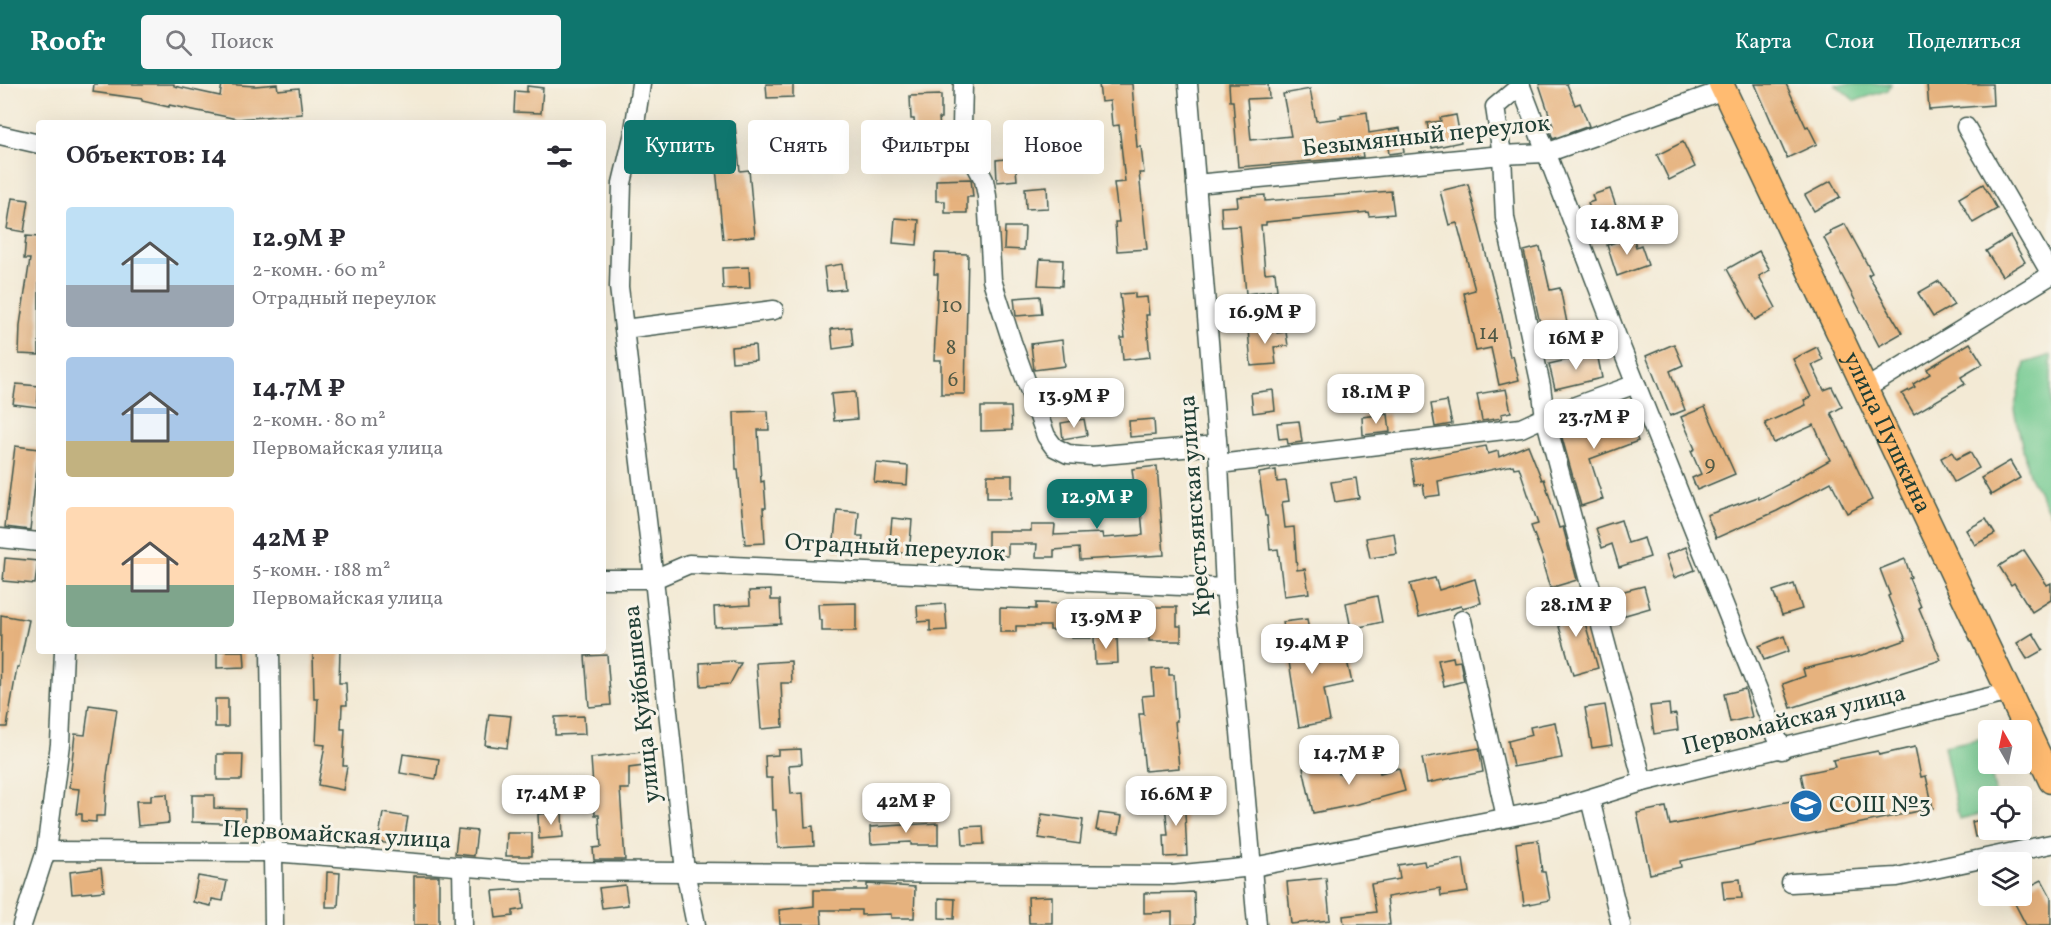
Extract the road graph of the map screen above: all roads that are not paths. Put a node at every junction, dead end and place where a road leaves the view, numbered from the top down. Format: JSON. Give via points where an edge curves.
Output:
{"nodes":[{"id":1,"x":641,"y":84,"type":"edge"},
{"id":2,"x":963,"y":84,"type":"edge"},
{"id":3,"x":1188,"y":84,"type":"edge"},
{"id":4,"x":1520,"y":85,"type":"edge"},
{"id":5,"x":1723,"y":87,"type":"edge"},
{"id":6,"x":1966,"y":127,"type":"dead end"},
{"id":7,"x":0,"y":135,"type":"edge"},
{"id":8,"x":36,"y":143,"type":"edge"},
{"id":9,"x":1546,"y":153,"type":"junction"},
{"id":10,"x":1502,"y":155,"type":"junction"},
{"id":11,"x":1196,"y":184,"type":"junction"},
{"id":12,"x":2051,"y":275,"type":"edge"},
{"id":13,"x":774,"y":310,"type":"dead end"},
{"id":14,"x":624,"y":329,"type":"junction"},
{"id":15,"x":1636,"y":384,"type":"junction"},
{"id":16,"x":1864,"y":389,"type":"junction"},
{"id":17,"x":1545,"y":417,"type":"junction"},
{"id":18,"x":1217,"y":445,"type":"junction"},
{"id":19,"x":1219,"y":464,"type":"junction"},
{"id":20,"x":0,"y":538,"type":"edge"},
{"id":21,"x":36,"y":542,"type":"edge"},
{"id":22,"x":606,"y":579,"type":"edge"},
{"id":23,"x":654,"y":579,"type":"junction"},
{"id":24,"x":1225,"y":588,"type":"junction"},
{"id":25,"x":1462,"y":620,"type":"dead end"},
{"id":26,"x":64,"y":654,"type":"edge"},
{"id":27,"x":270,"y":654,"type":"edge"},
{"id":28,"x":2010,"y":692,"type":"junction"},
{"id":29,"x":1782,"y":750,"type":"junction"},
{"id":30,"x":2051,"y":781,"type":"edge"},
{"id":31,"x":1643,"y":783,"type":"junction"},
{"id":32,"x":1590,"y":799,"type":"junction"},
{"id":33,"x":1506,"y":817,"type":"junction"},
{"id":34,"x":2051,"y":844,"type":"edge"},
{"id":35,"x":46,"y":851,"type":"junction"},
{"id":36,"x":272,"y":852,"type":"junction"},
{"id":37,"x":462,"y":867,"type":"junction"},
{"id":38,"x":1253,"y":867,"type":"junction"},
{"id":39,"x":685,"y":871,"type":"junction"},
{"id":40,"x":1791,"y":883,"type":"dead end"},
{"id":41,"x":22,"y":925,"type":"edge"},
{"id":42,"x":274,"y":925,"type":"edge"},
{"id":43,"x":463,"y":925,"type":"edge"},
{"id":44,"x":696,"y":925,"type":"edge"},
{"id":45,"x":1257,"y":925,"type":"edge"},
{"id":46,"x":1621,"y":925,"type":"edge"}],
"edges":[{"from":1,"to":14,"type":"street","name":"улица Куйбышева","via":[[622,183],[619,287]]},
{"from":2,"to":18,"type":"street","via":[[962,127],[987,196],[992,280],[1046,436],[1054,447],[1068,454],[1092,456]]},
{"from":3,"to":11,"type":"street","name":"Крестьянская улица"},
{"from":4,"to":9,"type":"street"},
{"from":4,"to":10,"type":"street","via":[[1495,107]]},
{"from":5,"to":9,"type":"street","name":"Безымянный переулок"},
{"from":5,"to":16,"type":"main road","name":"улица Пушкина"},
{"from":6,"to":12,"type":"street"},
{"from":7,"to":8,"type":"street"},
{"from":9,"to":10,"type":"street","name":"Безымянный переулок"},
{"from":9,"to":15,"type":"street"},
{"from":10,"to":11,"type":"street","name":"Безымянный переулок"},
{"from":10,"to":17,"type":"street","via":[[1505,218]]},
{"from":11,"to":18,"type":"street","name":"Крестьянская улица"},
{"from":12,"to":16,"type":"street"},
{"from":13,"to":14,"type":"street"},
{"from":14,"to":23,"type":"street","name":"улица Куйбышева"},
{"from":15,"to":17,"type":"street"},
{"from":15,"to":29,"type":"street"},
{"from":16,"to":28,"type":"main road","name":"улица Пушкина"},
{"from":17,"to":19,"type":"street","via":[[1521,428]]},
{"from":17,"to":31,"type":"street"},
{"from":18,"to":19,"type":"street","name":"Крестьянская улица"},
{"from":19,"to":24,"type":"street","name":"Крестьянская улица"},
{"from":20,"to":21,"type":"street"},
{"from":22,"to":23,"type":"street","name":"Отрадный переулок"},
{"from":23,"to":24,"type":"street","name":"Отрадный переулок","via":[[689,564]]},
{"from":23,"to":39,"type":"street","name":"улица Куйбышева"},
{"from":24,"to":38,"type":"street","name":"Крестьянская улица"},
{"from":25,"to":33,"type":"street"},
{"from":26,"to":35,"type":"street","via":[[60,744]]},
{"from":27,"to":36,"type":"street"},
{"from":28,"to":29,"type":"street","name":"Первомайская улица"},
{"from":28,"to":30,"type":"main road","name":"улица Пушкина"},
{"from":29,"to":31,"type":"street","name":"Первомайская улица"},
{"from":31,"to":32,"type":"street","name":"Первомайская улица"},
{"from":32,"to":33,"type":"street","name":"Первомайская улица"},
{"from":32,"to":46,"type":"street"},
{"from":33,"to":38,"type":"street","name":"Первомайская улица"},
{"from":34,"to":40,"type":"street","via":[[1898,877]]},
{"from":35,"to":36,"type":"street","name":"Первомайская улица"},
{"from":35,"to":41,"type":"street"},
{"from":36,"to":37,"type":"street","name":"Первомайская улица"},
{"from":36,"to":42,"type":"street"},
{"from":37,"to":39,"type":"street","name":"Первомайская улица"},
{"from":37,"to":43,"type":"street"},
{"from":38,"to":39,"type":"street","name":"Первомайская улица","via":[[1173,875]]},
{"from":38,"to":45,"type":"street","name":"Крестьянская улица"},
{"from":39,"to":44,"type":"street","name":"улица Куйбышева"}]}
